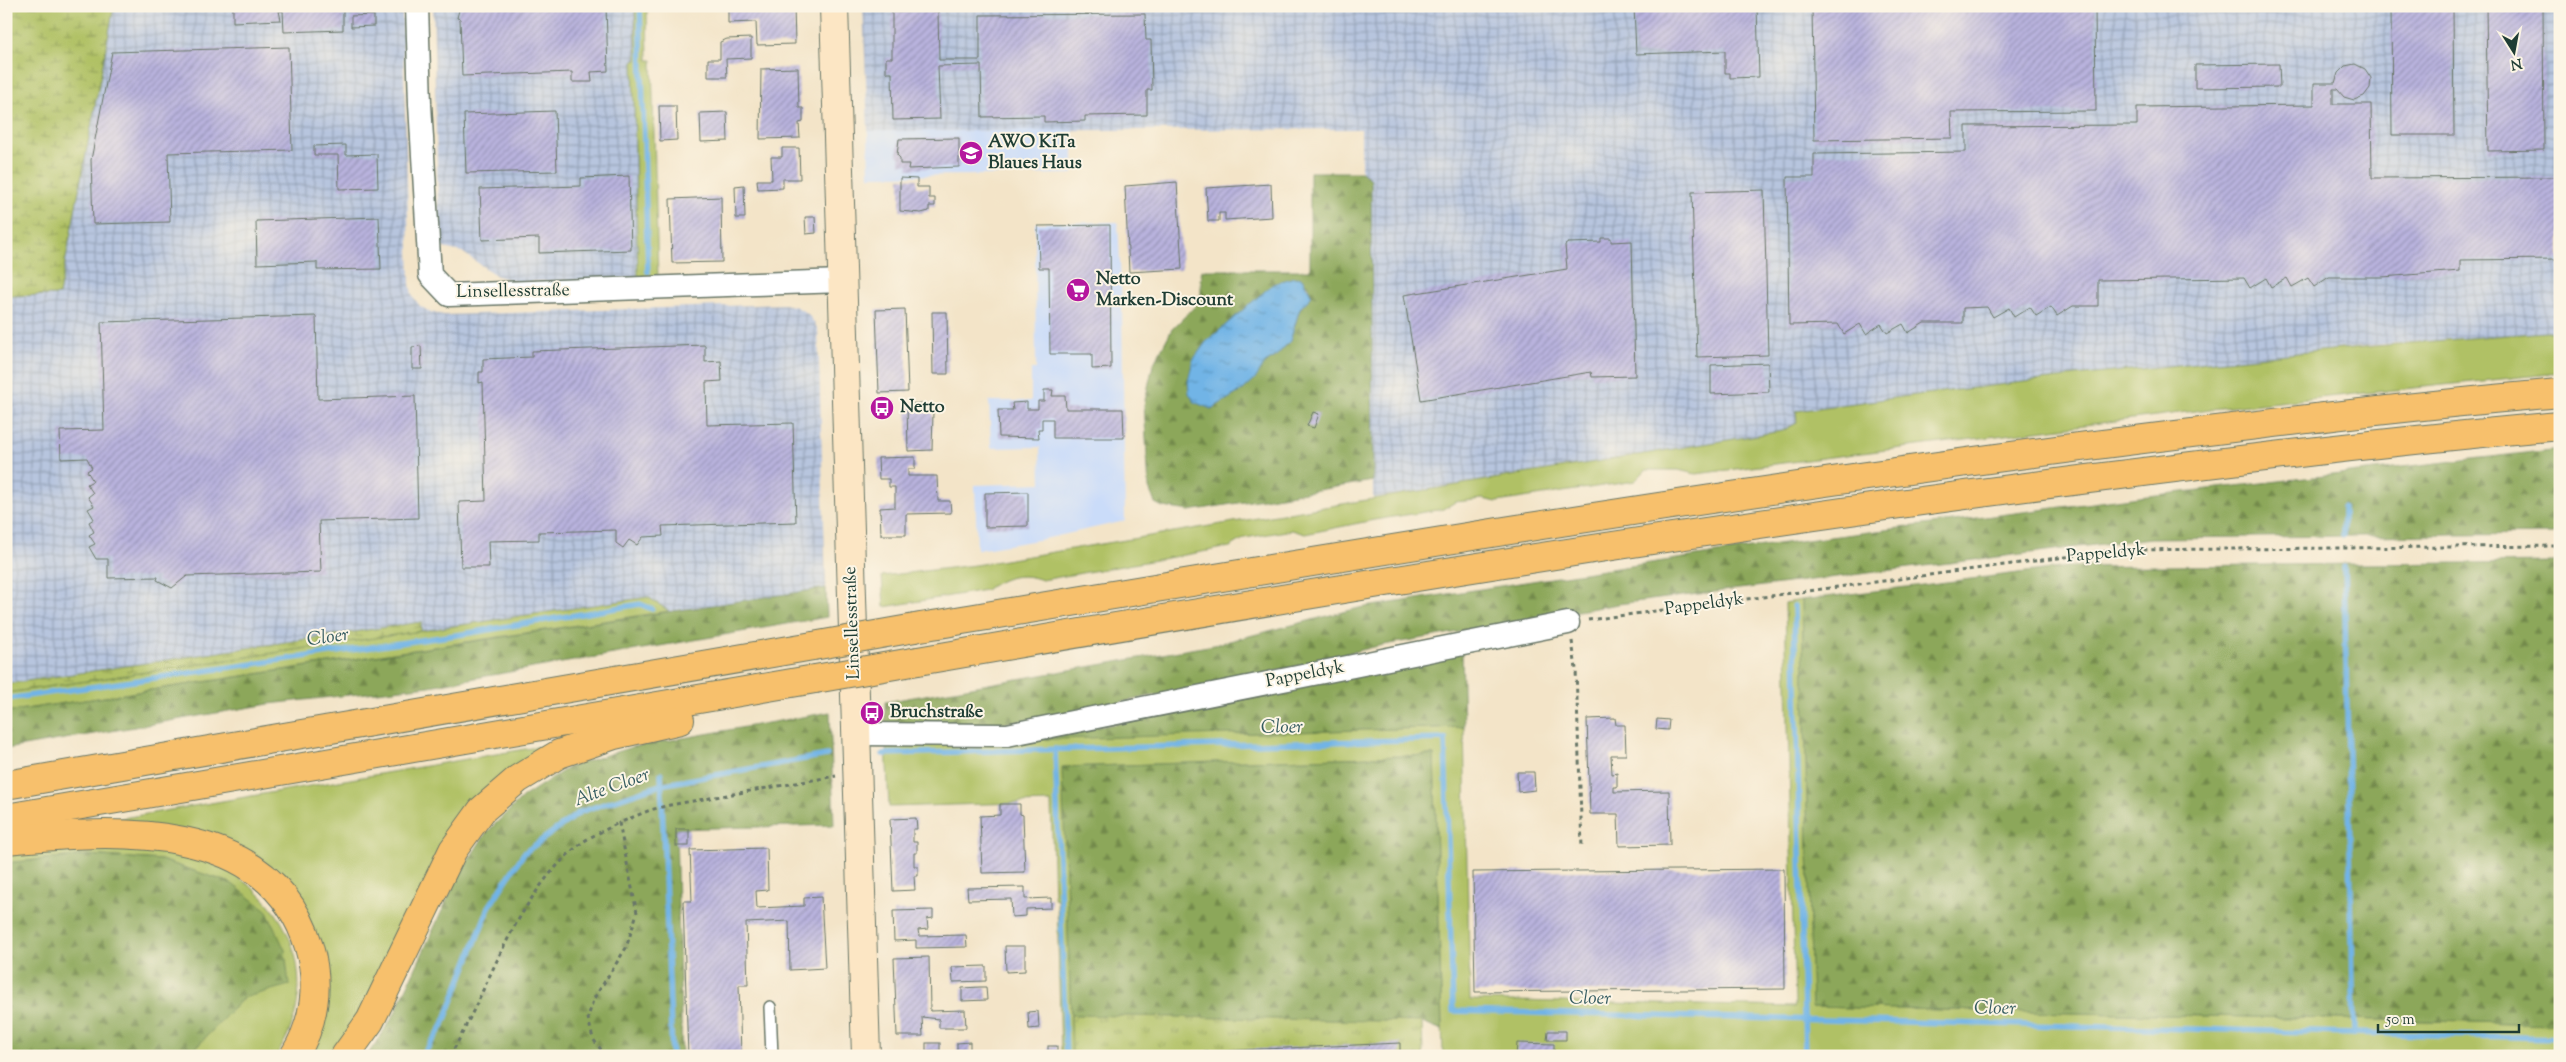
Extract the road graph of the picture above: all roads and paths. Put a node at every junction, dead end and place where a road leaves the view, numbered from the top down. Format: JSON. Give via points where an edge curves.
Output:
{"nodes":[{"id":1,"x":417,"y":6,"type":"edge"},
{"id":2,"x":834,"y":6,"type":"edge"},
{"id":3,"x":843,"y":281,"type":"junction"},
{"id":4,"x":2560,"y":393,"type":"edge"},
{"id":5,"x":2560,"y":426,"type":"edge"},
{"id":6,"x":2560,"y":546,"type":"edge"},
{"id":7,"x":1568,"y":623,"type":"junction"},
{"id":8,"x":758,"y":689,"type":"junction"},
{"id":9,"x":857,"y":734,"type":"junction"},
{"id":10,"x":858,"y":772,"type":"junction"},
{"id":11,"x":6,"y":785,"type":"edge"},
{"id":12,"x":6,"y":818,"type":"edge"},
{"id":13,"x":619,"y":823,"type":"junction"},
{"id":14,"x":6,"y":840,"type":"edge"},
{"id":15,"x":1582,"y":848,"type":"dead end"},
{"id":16,"x":770,"y":1007,"type":"dead end"},
{"id":17,"x":294,"y":1056,"type":"edge"},
{"id":18,"x":345,"y":1056,"type":"edge"},
{"id":19,"x":450,"y":1056,"type":"edge"},
{"id":20,"x":606,"y":1056,"type":"edge"},
{"id":21,"x":772,"y":1056,"type":"edge"},
{"id":22,"x":866,"y":1056,"type":"edge"}],
"edges":[{"from":1,"to":3,"type":"street","name":"Linsellesstraße","via":[[430,275],[450,295]]},
{"from":2,"to":3,"type":"street","name":"Linsellesstraße"},
{"from":3,"to":9,"type":"street","name":"Linsellesstraße"},
{"from":4,"to":11,"type":"highway","bridge":true,"via":[[2243,426],[1892,471],[1573,518]]},
{"from":5,"to":8,"type":"highway","bridge":true,"via":[[2236,460],[1894,503],[1275,599]]},
{"from":6,"to":7,"type":"path","name":"Pappeldyk","via":[[2118,550]]},
{"from":7,"to":9,"type":"street","name":"Pappeldyk","via":[[1007,735]]},
{"from":7,"to":15,"type":"path","via":[[1576,669]]},
{"from":8,"to":12,"type":"highway"},
{"from":8,"to":18,"type":"highway","via":[[675,722],[614,735],[559,754],[511,785],[482,810],[454,850],[370,1021]]},
{"from":9,"to":10,"type":"street","name":"Linsellesstraße"},
{"from":10,"to":13,"type":"path","via":[[670,805]]},
{"from":10,"to":22,"type":"street","name":"Linsellesstraße"},
{"from":13,"to":19,"type":"path","via":[[579,845],[546,878],[517,924]]},
{"from":13,"to":20,"type":"path","via":[[637,913],[626,948],[593,1000],[588,1018],[593,1039]]},
{"from":14,"to":17,"type":"highway","via":[[79,833],[147,835],[202,844],[246,864],[278,890],[303,926],[315,967],[314,1006],[303,1042]]},
{"from":16,"to":21,"type":"lane"}]}
